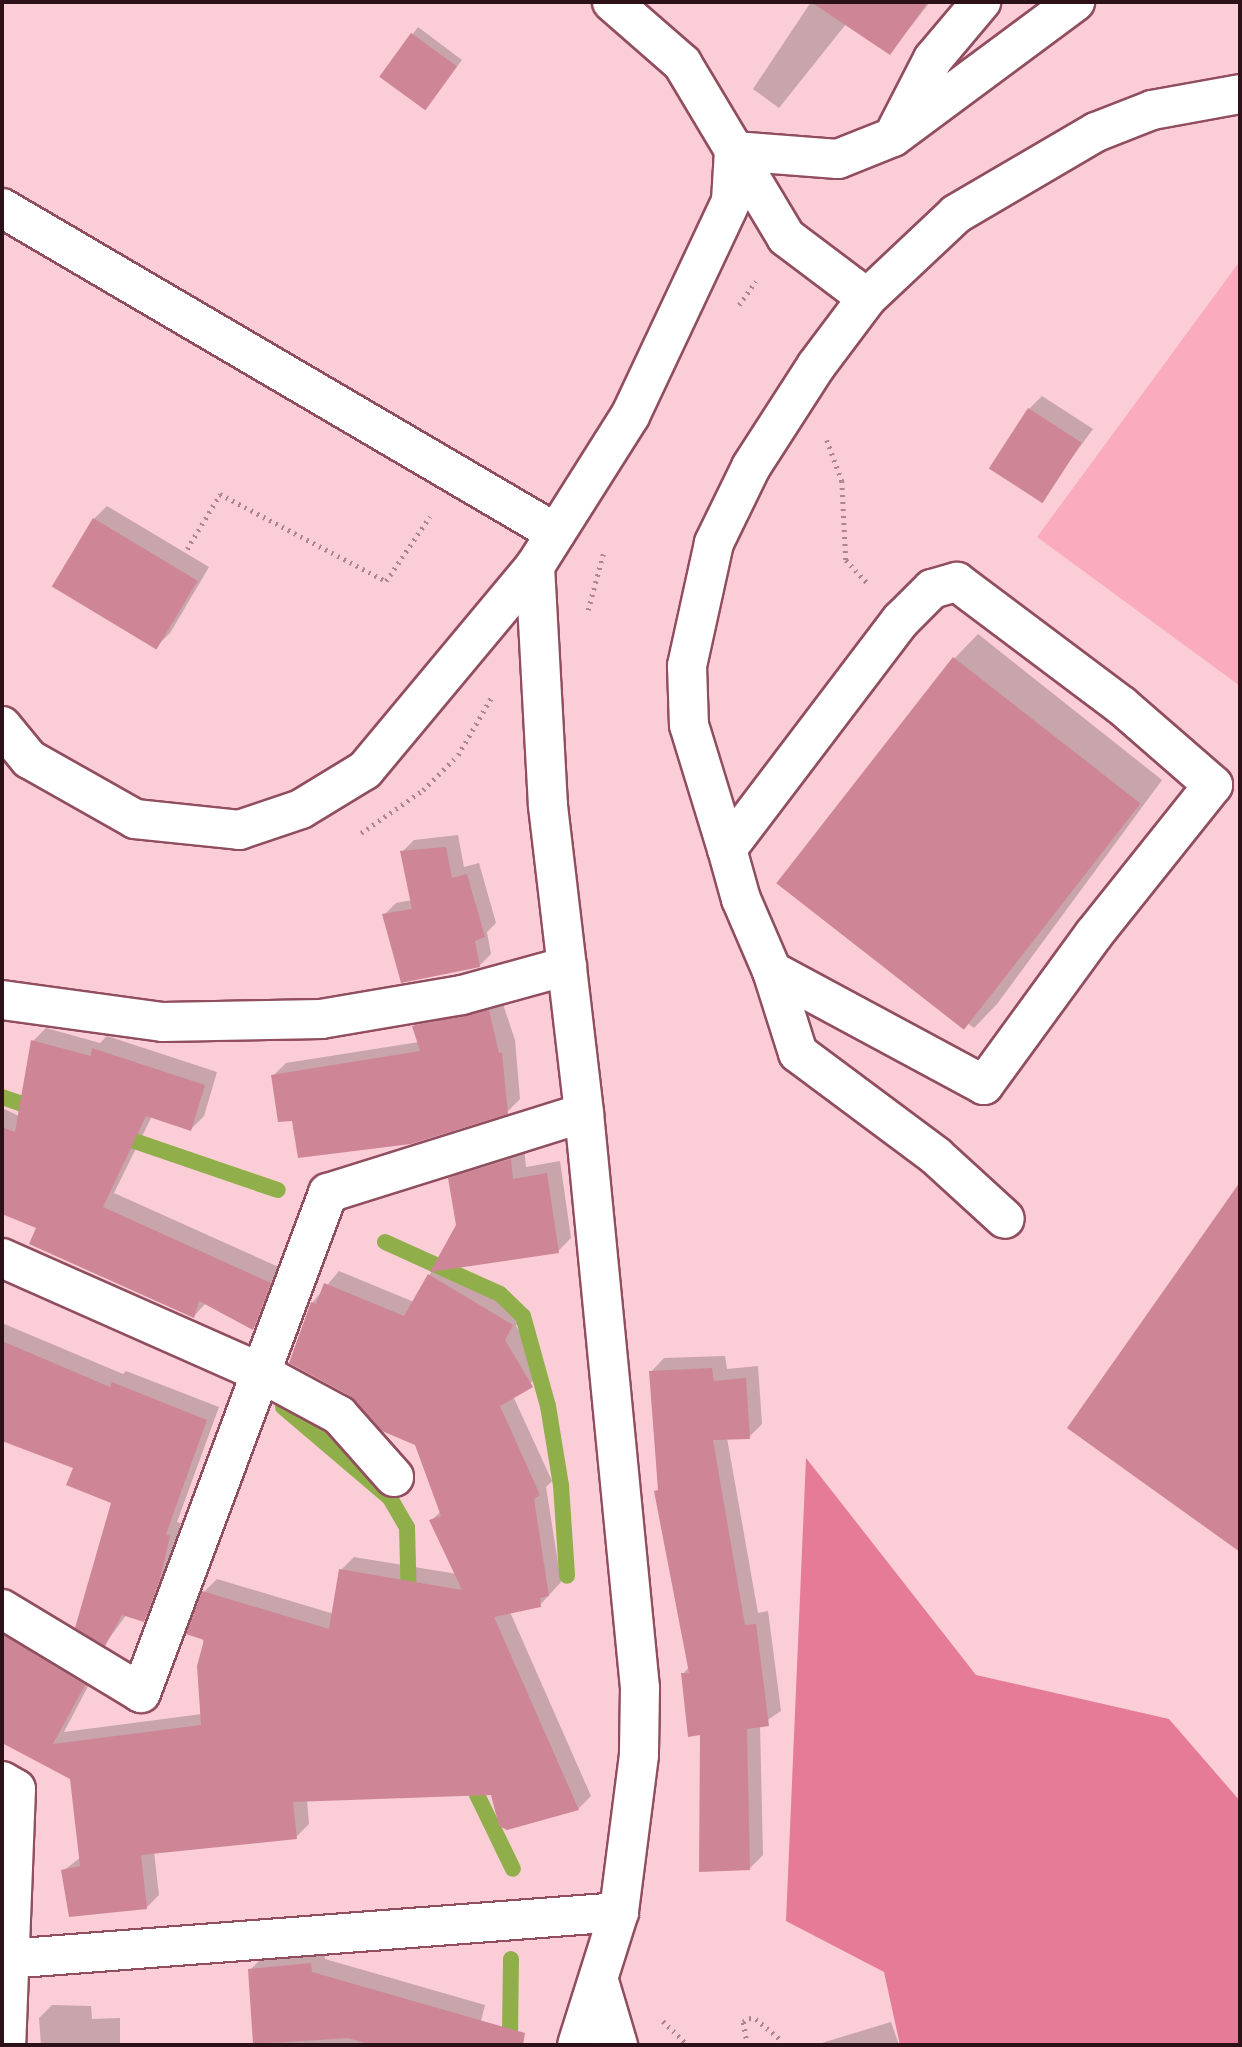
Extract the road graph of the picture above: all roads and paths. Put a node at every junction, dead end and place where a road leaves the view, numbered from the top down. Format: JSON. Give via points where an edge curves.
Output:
{"nodes":[{"id":1,"x":612,"y":2,"type":"edge"},
{"id":2,"x":981,"y":2,"type":"edge"},
{"id":3,"x":1067,"y":5,"type":"edge"},
{"id":4,"x":1240,"y":94,"type":"edge"},
{"id":5,"x":893,"y":137,"type":"junction"},
{"id":6,"x":734,"y":151,"type":"junction"},
{"id":7,"x":2,"y":208,"type":"edge"},
{"id":8,"x":757,"y":281,"type":"dead end"},
{"id":9,"x":867,"y":298,"type":"junction"},
{"id":10,"x":734,"y":312,"type":"dead end"},
{"id":11,"x":795,"y":403,"type":"junction"},
{"id":12,"x":458,"y":475,"type":"junction"},
{"id":13,"x":556,"y":534,"type":"junction"},
{"id":14,"x":187,"y":549,"type":"dead end"},
{"id":15,"x":605,"y":549,"type":"dead end"},
{"id":16,"x":535,"y":566,"type":"junction"},
{"id":17,"x":587,"y":613,"type":"dead end"},
{"id":18,"x":901,"y":620,"type":"junction"},
{"id":19,"x":2,"y":726,"type":"edge"},
{"id":20,"x":727,"y":849,"type":"junction"},
{"id":21,"x":568,"y":966,"type":"junction"},
{"id":22,"x":772,"y":971,"type":"junction"},
{"id":23,"x":2,"y":1000,"type":"edge"},
{"id":24,"x":584,"y":1113,"type":"junction"},
{"id":25,"x":1005,"y":1219,"type":"dead end"},
{"id":26,"x":2,"y":1258,"type":"edge"},
{"id":27,"x":261,"y":1373,"type":"junction"},
{"id":28,"x":394,"y":1477,"type":"dead end"},
{"id":29,"x":2,"y":1609,"type":"edge"},
{"id":30,"x":2,"y":1781,"type":"edge"},
{"id":31,"x":619,"y":1912,"type":"junction"},
{"id":32,"x":7,"y":1959,"type":"junction"},
{"id":33,"x":600,"y":1981,"type":"junction"},
{"id":34,"x":779,"y":2039,"type":"dead end"},
{"id":35,"x":6,"y":2045,"type":"edge"},
{"id":36,"x":577,"y":2045,"type":"edge"},
{"id":37,"x":618,"y":2045,"type":"edge"},
{"id":38,"x":747,"y":2045,"type":"edge"}],
"edges":[{"from":1,"to":6,"type":"street","via":[[682,63]]},
{"from":2,"to":5,"type":"street","via":[[933,59]]},
{"from":3,"to":5,"type":"street"},
{"from":4,"to":9,"type":"street","via":[[1152,110],[1096,132],[956,215]]},
{"from":5,"to":6,"type":"street","via":[[838,159]]},
{"from":6,"to":9,"type":"street","via":[[786,237]]},
{"from":6,"to":13,"type":"street","via":[[731,201],[710,251],[630,416]]},
{"from":7,"to":12,"type":"street"},
{"from":8,"to":10,"type":"path"},
{"from":9,"to":11,"type":"street","via":[[816,366]]},
{"from":11,"to":18,"type":"path","via":[[816,423],[835,458],[845,503],[846,560]]},
{"from":11,"to":20,"type":"street","via":[[751,467],[714,543],[687,666],[688,725]]},
{"from":12,"to":13,"type":"street"},
{"from":12,"to":14,"type":"path","via":[[386,581],[219,494]]},
{"from":13,"to":16,"type":"street"},
{"from":15,"to":17,"type":"path"},
{"from":16,"to":19,"type":"street","via":[[365,769],[301,809],[239,830],[135,819],[29,759]]},
{"from":16,"to":21,"type":"street","via":[[548,806]]},
{"from":18,"to":20,"type":"street"},
{"from":18,"to":22,"type":"street","via":[[932,589],[957,582],[1121,705],[1213,785],[1094,934],[984,1085]]},
{"from":20,"to":22,"type":"street","via":[[741,899]]},
{"from":21,"to":23,"type":"street","via":[[462,995],[321,1019],[163,1022]]},
{"from":21,"to":24,"type":"street"},
{"from":22,"to":25,"type":"street","via":[[799,1054],[936,1156]]},
{"from":24,"to":27,"type":"street","via":[[328,1193]]},
{"from":24,"to":31,"type":"street","via":[[640,1688],[639,1755]]},
{"from":26,"to":27,"type":"street"},
{"from":27,"to":28,"type":"street","via":[[339,1415]]},
{"from":27,"to":29,"type":"street","via":[[141,1693]]},
{"from":30,"to":32,"type":"street","via":[[16,1789]]},
{"from":31,"to":32,"type":"street"},
{"from":31,"to":33,"type":"street"},
{"from":32,"to":35,"type":"street"},
{"from":33,"to":36,"type":"street"},
{"from":33,"to":37,"type":"street"},
{"from":34,"to":38,"type":"path","via":[[749,2018],[743,2022]]}]}
